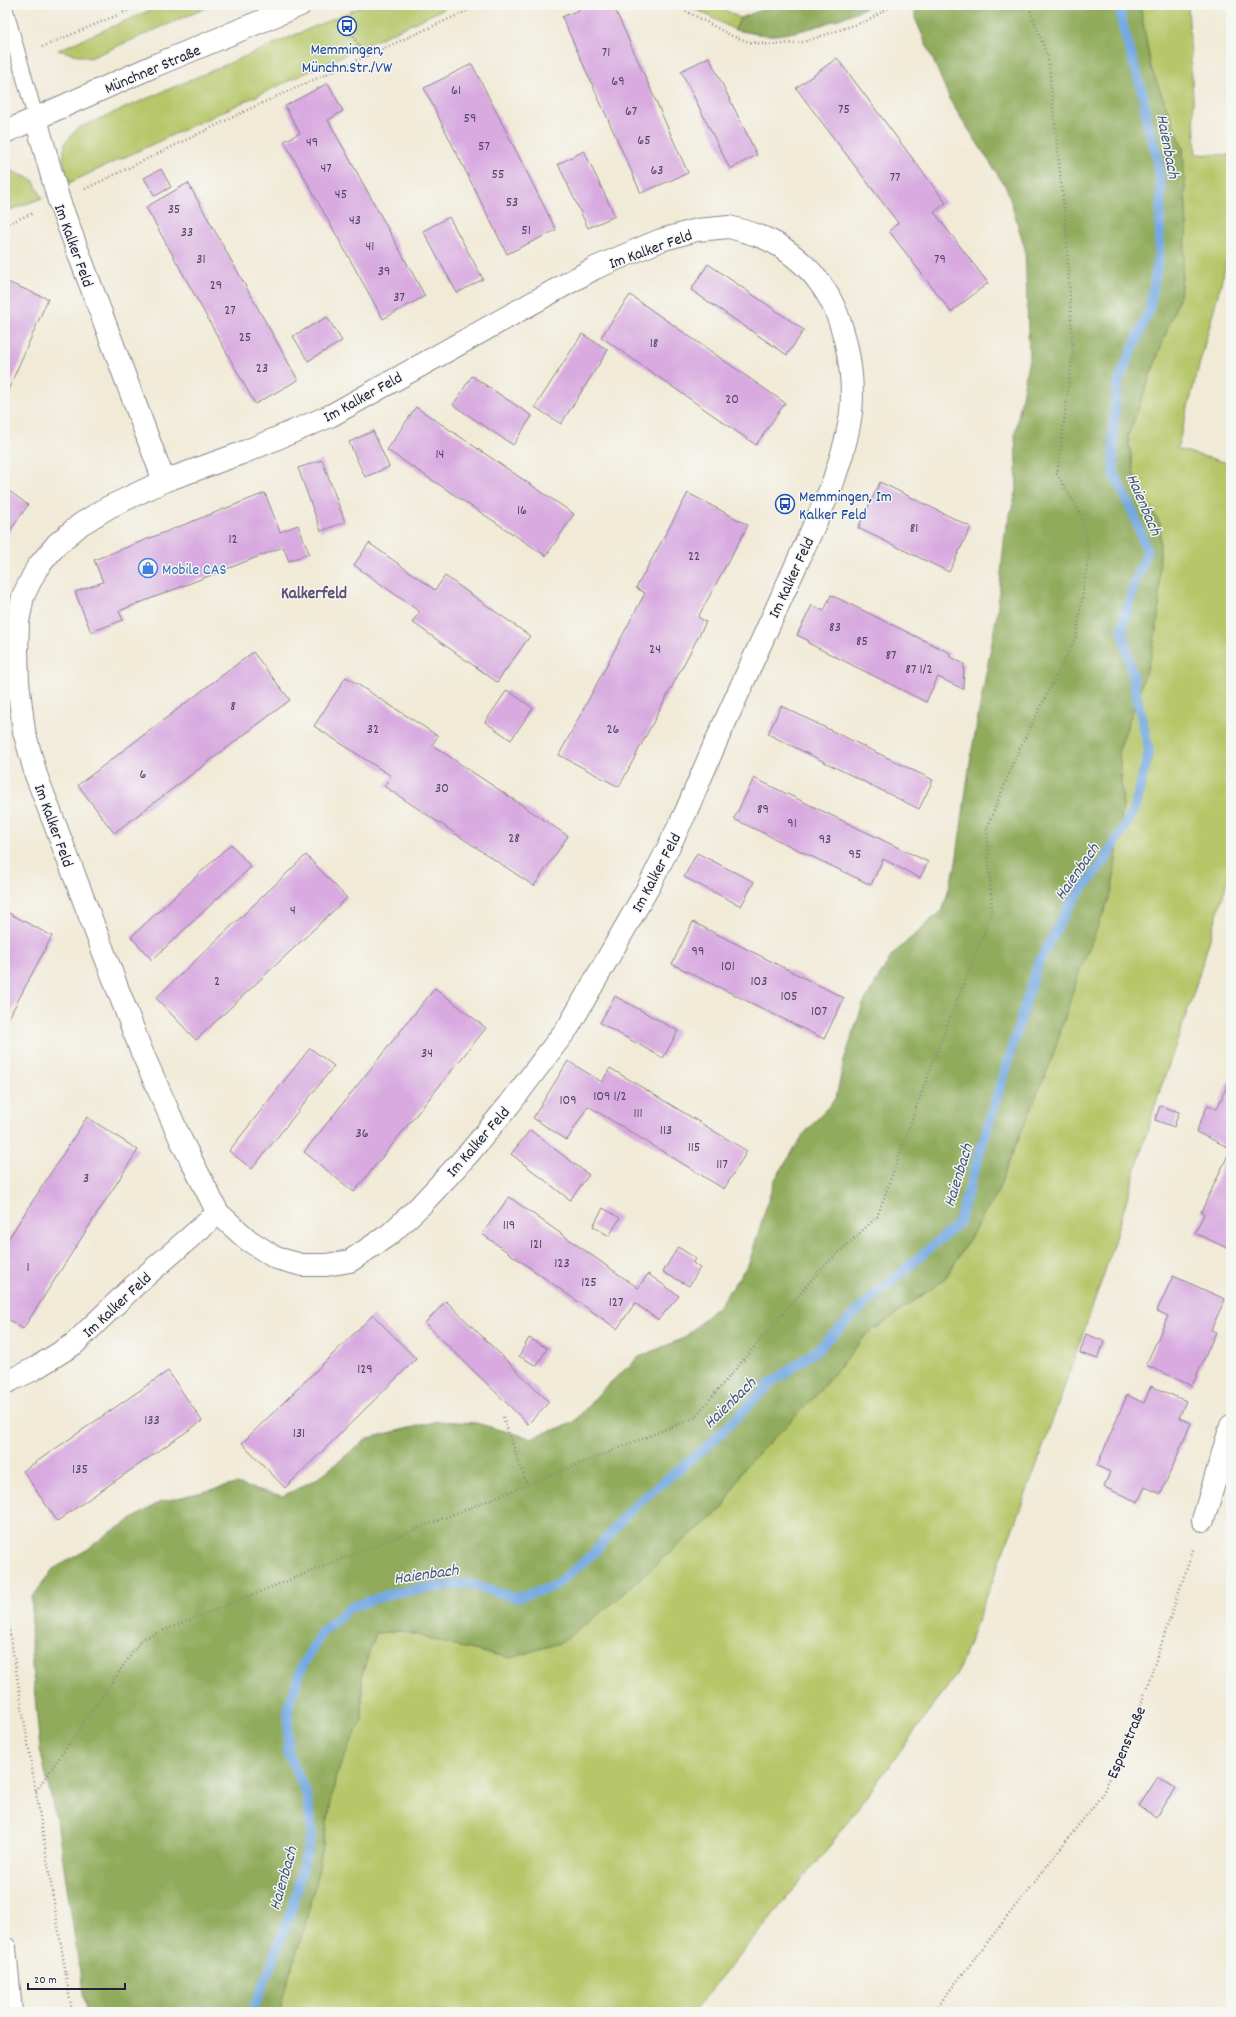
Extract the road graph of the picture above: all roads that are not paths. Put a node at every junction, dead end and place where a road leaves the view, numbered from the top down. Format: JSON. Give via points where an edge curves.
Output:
{"nodes":[{"id":1,"x":300,"y":5,"type":"edge"},
{"id":2,"x":5,"y":8,"type":"edge"},
{"id":3,"x":36,"y":119,"type":"junction"},
{"id":4,"x":5,"y":132,"type":"edge"},
{"id":5,"x":164,"y":481,"type":"junction"},
{"id":6,"x":218,"y":1213,"type":"junction"},
{"id":7,"x":5,"y":1383,"type":"edge"},
{"id":8,"x":1230,"y":1433,"type":"edge"},
{"id":9,"x":1203,"y":1520,"type":"road end"},
{"id":10,"x":5,"y":1948,"type":"edge"},
{"id":11,"x":11,"y":2012,"type":"edge"}],
"edges":[{"from":1,"to":3,"type":"street","name":"Münchner Straße","via":[[156,65]]},
{"from":2,"to":3,"type":"lane"},
{"from":3,"to":4,"type":"street","name":"Münchner Straße"},
{"from":3,"to":5,"type":"street","name":"Im Kalker Feld","via":[[59,201]]},
{"from":5,"to":6,"type":"street","name":"Im Kalker Feld","via":[[109,507],[81,524],[57,544],[37,568],[23,596],[18,622],[18,682],[24,731],[36,775],[68,861],[141,1050],[180,1138]]},
{"from":5,"to":6,"type":"street","name":"Im Kalker Feld","via":[[242,454],[330,416],[595,268],[660,240],[697,230],[730,227],[758,236],[782,248],[804,266],[823,286],[832,305],[842,329],[851,373],[851,412],[831,488],[686,814],[649,886],[569,1026],[509,1105],[420,1206],[390,1234],[350,1261],[302,1265],[276,1258],[248,1240]]},
{"from":6,"to":7,"type":"street","name":"Im Kalker Feld","via":[[134,1286],[74,1344],[34,1369]]},
{"from":8,"to":9,"type":"street"},
{"from":10,"to":11,"type":"street"}]}
